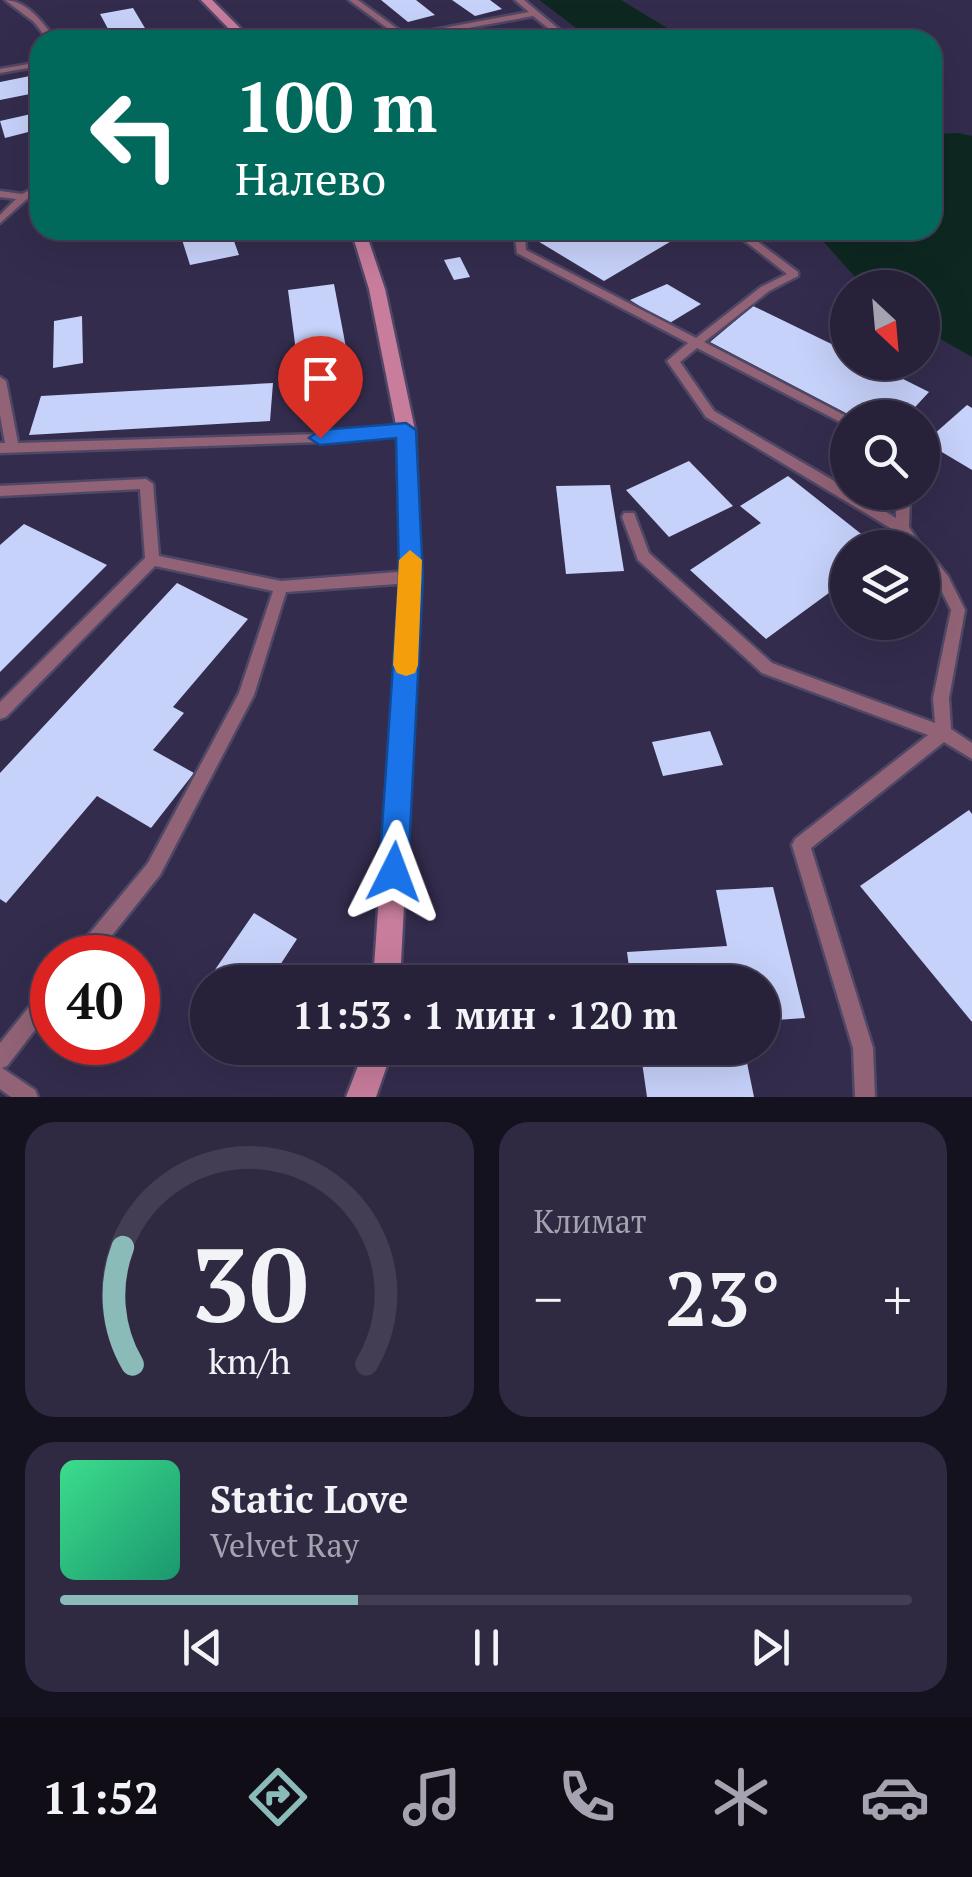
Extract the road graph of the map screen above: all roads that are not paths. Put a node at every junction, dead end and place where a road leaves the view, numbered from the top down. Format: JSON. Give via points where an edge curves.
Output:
{"nodes":[{"id":1,"x":9,"y":0,"type":"edge"},
{"id":2,"x":206,"y":0,"type":"edge"},
{"id":3,"x":354,"y":0,"type":"edge"},
{"id":4,"x":518,"y":0,"type":"edge"},
{"id":5,"x":534,"y":13,"type":"junction"},
{"id":6,"x":44,"y":30,"type":"edge"},
{"id":7,"x":236,"y":30,"type":"edge"},
{"id":8,"x":393,"y":30,"type":"edge"},
{"id":9,"x":446,"y":30,"type":"edge"},
{"id":10,"x":555,"y":30,"type":"edge"},
{"id":11,"x":30,"y":66,"type":"edge"},
{"id":12,"x":0,"y":71,"type":"edge"},
{"id":13,"x":0,"y":194,"type":"edge"},
{"id":14,"x":30,"y":194,"type":"edge"},
{"id":15,"x":24,"y":197,"type":"junction"},
{"id":16,"x":0,"y":220,"type":"edge"},
{"id":17,"x":361,"y":240,"type":"edge"},
{"id":18,"x":524,"y":240,"type":"edge"},
{"id":19,"x":749,"y":240,"type":"edge"},
{"id":20,"x":693,"y":342,"type":"junction"},
{"id":21,"x":0,"y":381,"type":"edge"},
{"id":22,"x":830,"y":413,"type":"edge"},
{"id":23,"x":406,"y":430,"type":"junction"},
{"id":24,"x":6,"y":448,"type":"edge"},
{"id":25,"x":0,"y":491,"type":"edge"},
{"id":26,"x":902,"y":510,"type":"edge"},
{"id":27,"x":628,"y":517,"type":"dead end"},
{"id":28,"x":902,"y":528,"type":"joint"},
{"id":29,"x":152,"y":560,"type":"junction"},
{"id":30,"x":940,"y":576,"type":"edge"},
{"id":31,"x":411,"y":577,"type":"junction"},
{"id":32,"x":281,"y":587,"type":"junction"},
{"id":33,"x":0,"y":712,"type":"edge"},
{"id":34,"x":943,"y":733,"type":"junction"},
{"id":35,"x":972,"y":752,"type":"edge"},
{"id":36,"x":101,"y":935,"type":"edge"},
{"id":37,"x":388,"y":965,"type":"edge"},
{"id":38,"x":30,"y":1022,"type":"edge"},
{"id":39,"x":0,"y":1059,"type":"edge"},
{"id":40,"x":372,"y":1065,"type":"edge"},
{"id":41,"x":0,"y":1077,"type":"edge"},
{"id":42,"x":28,"y":1097,"type":"edge"},
{"id":43,"x":362,"y":1097,"type":"edge"},
{"id":44,"x":865,"y":1097,"type":"edge"}],
"edges":[{"from":1,"to":6,"type":"lane"},
{"from":2,"to":7,"type":"street"},
{"from":3,"to":8,"type":"lane"},
{"from":4,"to":5,"type":"lane"},
{"from":5,"to":9,"type":"lane"},
{"from":5,"to":10,"type":"lane"},
{"from":11,"to":12,"type":"lane"},
{"from":13,"to":15,"type":"lane"},
{"from":14,"to":15,"type":"lane"},
{"from":15,"to":16,"type":"lane"},
{"from":17,"to":23,"type":"street"},
{"from":18,"to":20,"type":"lane","via":[[522,251]]},
{"from":19,"to":20,"type":"lane","via":[[794,274]]},
{"from":20,"to":22,"type":"lane"},
{"from":20,"to":28,"type":"lane","via":[[673,361],[710,414]]},
{"from":21,"to":24,"type":"lane"},
{"from":23,"to":24,"type":"lane"},
{"from":23,"to":31,"type":"street"},
{"from":25,"to":29,"type":"lane","via":[[146,484]]},
{"from":26,"to":28,"type":"lane"},
{"from":27,"to":34,"type":"lane","via":[[643,556],[767,668]]},
{"from":29,"to":32,"type":"lane"},
{"from":29,"to":33,"type":"lane"},
{"from":30,"to":34,"type":"lane","via":[[958,610],[941,698]]},
{"from":31,"to":32,"type":"lane"},
{"from":31,"to":37,"type":"street"},
{"from":32,"to":36,"type":"lane","via":[[246,695],[154,869]]},
{"from":34,"to":35,"type":"lane"},
{"from":34,"to":44,"type":"lane","via":[[801,845],[863,1048]]},
{"from":38,"to":39,"type":"lane"},
{"from":40,"to":43,"type":"street"},
{"from":41,"to":42,"type":"lane"}]}
